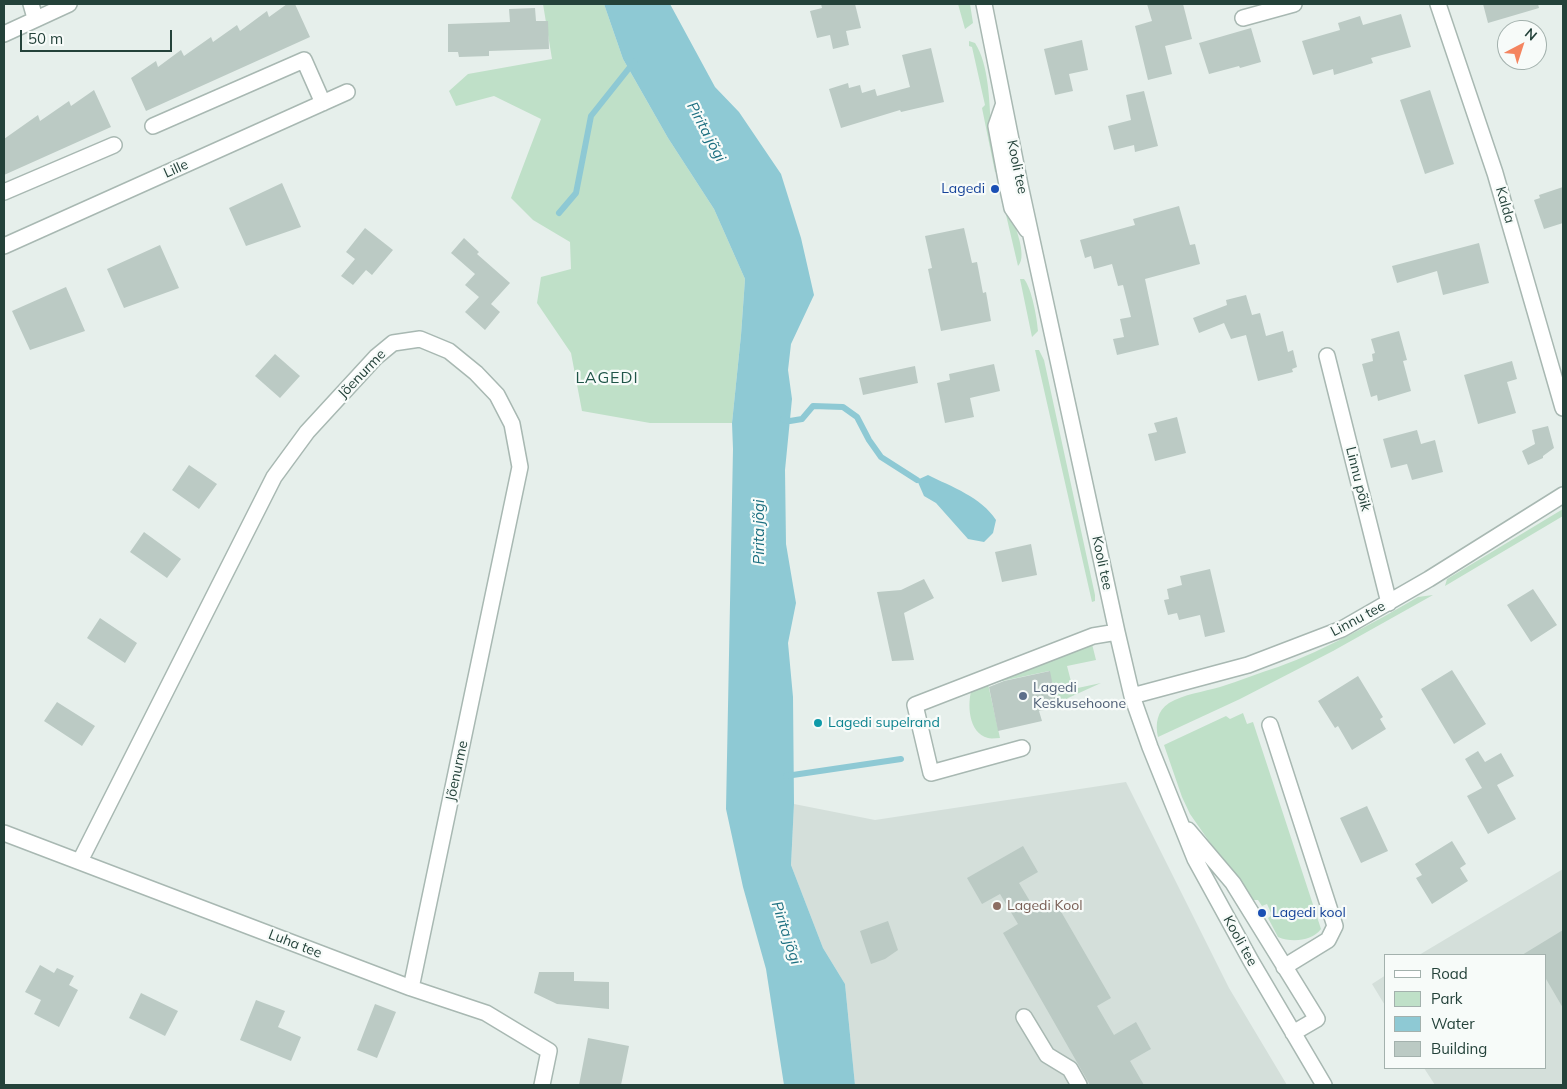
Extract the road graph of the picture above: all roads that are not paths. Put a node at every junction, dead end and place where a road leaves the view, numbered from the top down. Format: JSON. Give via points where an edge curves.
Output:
{"nodes":[{"id":1,"x":69,"y":4,"type":"edge"},
{"id":2,"x":984,"y":4,"type":"edge"},
{"id":3,"x":1294,"y":4,"type":"edge"},
{"id":4,"x":1438,"y":4,"type":"edge"},
{"id":5,"x":33,"y":11,"type":"edge"},
{"id":6,"x":1243,"y":18,"type":"dead end"},
{"id":7,"x":4,"y":34,"type":"edge"},
{"id":8,"x":347,"y":92,"type":"dead end"},
{"id":9,"x":323,"y":103,"type":"junction"},
{"id":10,"x":153,"y":126,"type":"dead end"},
{"id":11,"x":114,"y":145,"type":"dead end"},
{"id":12,"x":4,"y":192,"type":"edge"},
{"id":13,"x":4,"y":246,"type":"edge"},
{"id":14,"x":1327,"y":356,"type":"dead end"},
{"id":15,"x":1563,"y":408,"type":"edge"},
{"id":16,"x":1563,"y":495,"type":"edge"},
{"id":17,"x":1389,"y":603,"type":"junction"},
{"id":18,"x":1117,"y":632,"type":"junction"},
{"id":19,"x":1132,"y":696,"type":"junction"},
{"id":20,"x":1270,"y":726,"type":"dead end"},
{"id":21,"x":1022,"y":748,"type":"dead end"},
{"id":22,"x":1177,"y":817,"type":"junction"},
{"id":23,"x":4,"y":832,"type":"edge"},
{"id":24,"x":80,"y":861,"type":"junction"},
{"id":25,"x":1284,"y":967,"type":"junction"},
{"id":26,"x":411,"y":988,"type":"junction"},
{"id":27,"x":1024,"y":1017,"type":"dead end"},
{"id":28,"x":1293,"y":1033,"type":"junction"},
{"id":29,"x":542,"y":1085,"type":"edge"},
{"id":30,"x":1079,"y":1085,"type":"edge"},
{"id":31,"x":1322,"y":1085,"type":"edge"}],
"edges":[{"from":1,"to":5,"type":"street"},
{"from":2,"to":18,"type":"street","name":"Kooli tee"},
{"from":3,"to":6,"type":"street"},
{"from":4,"to":15,"type":"street","name":"Kalda","via":[[1495,173]]},
{"from":5,"to":7,"type":"street"},
{"from":8,"to":9,"type":"street","name":"Lille"},
{"from":9,"to":10,"type":"street","via":[[304,60]]},
{"from":9,"to":13,"type":"street","name":"Lille"},
{"from":11,"to":12,"type":"street"},
{"from":14,"to":17,"type":"street","name":"Linnu põik"},
{"from":16,"to":17,"type":"street","name":"Linnu tee"},
{"from":17,"to":19,"type":"street","name":"Linnu tee","via":[[1342,629],[1248,665]]},
{"from":18,"to":19,"type":"street","name":"Kooli tee"},
{"from":18,"to":21,"type":"street","via":[[1093,636],[915,705],[931,773]]},
{"from":19,"to":22,"type":"street","name":"Kooli tee"},
{"from":20,"to":25,"type":"street","via":[[1335,926],[1328,940]]},
{"from":22,"to":25,"type":"street","via":[[1232,883]]},
{"from":22,"to":28,"type":"street","name":"Kooli tee","via":[[1195,859]]},
{"from":23,"to":24,"type":"street","name":"Luha tee"},
{"from":24,"to":26,"type":"street","name":"Luha tee"},
{"from":24,"to":26,"type":"street","name":"Jõenurme","via":[[274,477],[307,432],[376,357],[393,343],[420,339],[448,351],[497,395],[512,424],[520,467]]},
{"from":25,"to":28,"type":"street","via":[[1317,1019]]},
{"from":26,"to":29,"type":"street","name":"Luha tee","via":[[486,1013],[549,1051]]},
{"from":27,"to":30,"type":"street","via":[[1047,1055],[1070,1069]]},
{"from":28,"to":31,"type":"street","name":"Kooli tee"}]}
